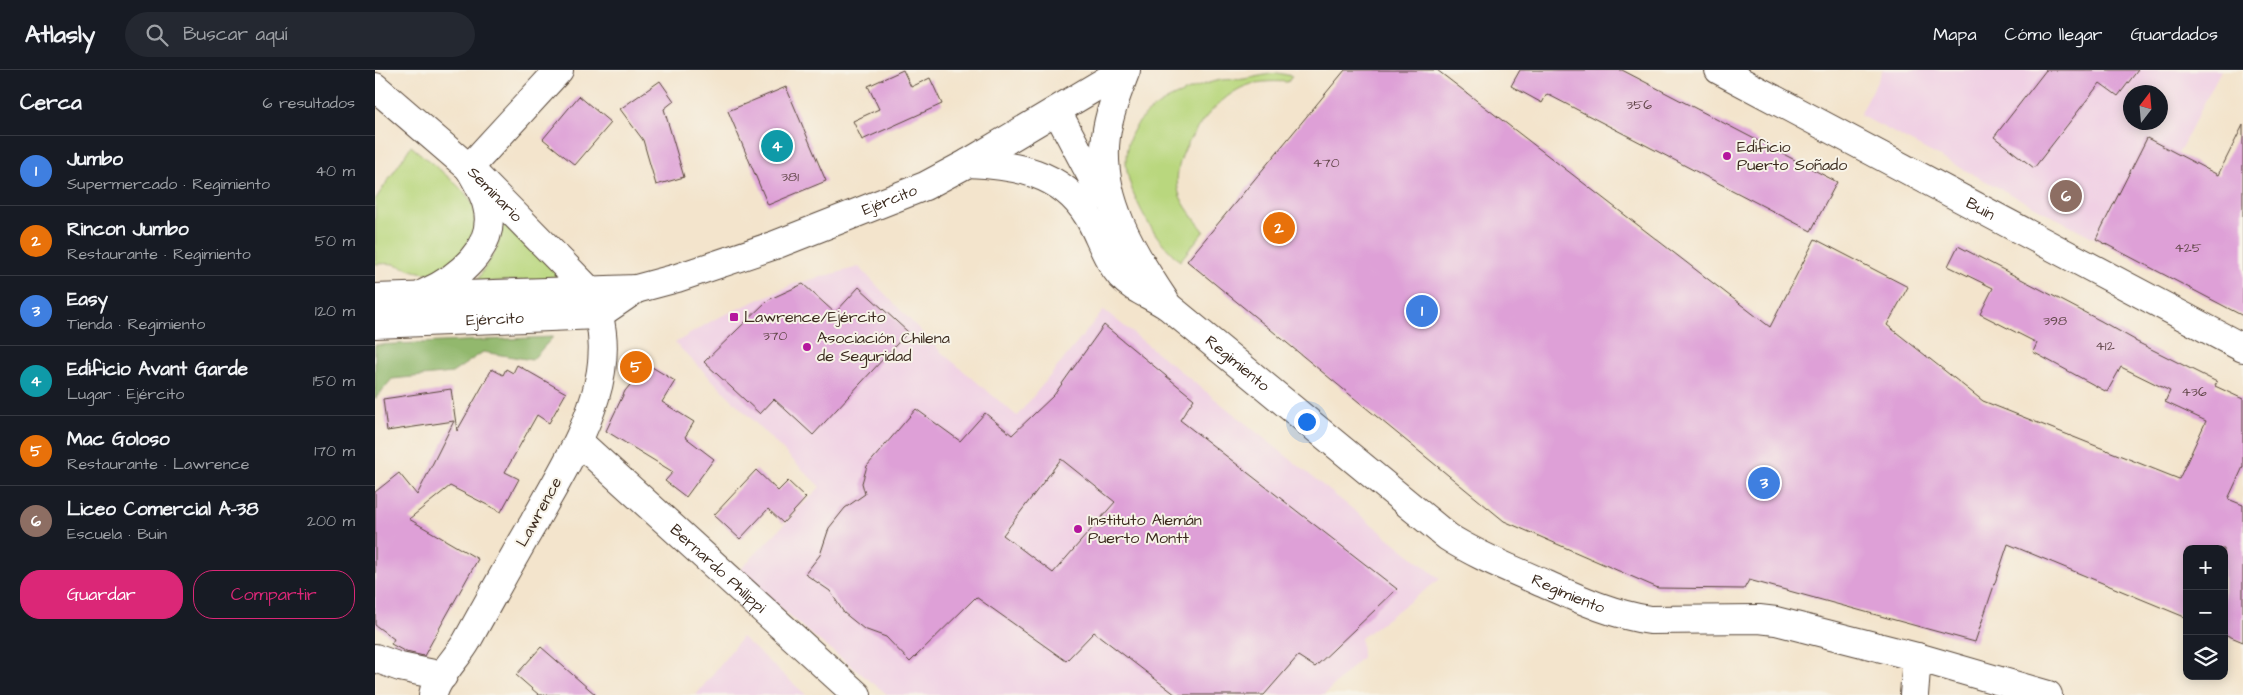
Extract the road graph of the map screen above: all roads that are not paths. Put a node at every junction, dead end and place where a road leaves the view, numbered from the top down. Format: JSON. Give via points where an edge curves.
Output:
{"nodes":[{"id":1,"x":559,"y":70,"type":"edge"},
{"id":2,"x":1125,"y":70,"type":"edge"},
{"id":3,"x":1719,"y":70,"type":"edge"},
{"id":4,"x":375,"y":87,"type":"edge"},
{"id":5,"x":1057,"y":111,"type":"junction"},
{"id":6,"x":968,"y":163,"type":"junction"},
{"id":7,"x":469,"y":168,"type":"junction"},
{"id":8,"x":1113,"y":207,"type":"junction"},
{"id":9,"x":588,"y":289,"type":"junction"},
{"id":10,"x":636,"y":289,"type":"junction"},
{"id":11,"x":419,"y":296,"type":"junction"},
{"id":12,"x":375,"y":298,"type":"edge"},
{"id":13,"x":1169,"y":307,"type":"junction"},
{"id":14,"x":598,"y":315,"type":"junction"},
{"id":15,"x":375,"y":324,"type":"edge"},
{"id":16,"x":2243,"y":348,"type":"edge"},
{"id":17,"x":579,"y":442,"type":"junction"},
{"id":18,"x":1917,"y":657,"type":"junction"},
{"id":19,"x":375,"y":658,"type":"edge"},
{"id":20,"x":375,"y":673,"type":"edge"},
{"id":21,"x":438,"y":686,"type":"edge"},
{"id":22,"x":857,"y":695,"type":"edge"},
{"id":23,"x":1914,"y":695,"type":"edge"},
{"id":24,"x":2048,"y":695,"type":"edge"}],
"edges":[{"from":1,"to":7,"type":"main road"},
{"from":2,"to":5,"type":"main road","name":"Ejército"},
{"from":2,"to":8,"type":"main road","name":"Regimiento","via":[[1106,134],[1105,168]]},
{"from":3,"to":16,"type":"main road","name":"Buin"},
{"from":4,"to":7,"type":"main road","name":"Seminario"},
{"from":5,"to":6,"type":"main road","name":"Ejército"},
{"from":5,"to":8,"type":"main road","name":"Regimiento","via":[[1094,182]]},
{"from":6,"to":10,"type":"main road","name":"Ejército","via":[[925,186],[775,245]]},
{"from":6,"to":13,"type":"main road","name":"Regimiento","via":[[1019,168],[1048,178],[1062,187],[1088,216],[1108,259],[1122,277]]},
{"from":7,"to":9,"type":"main road","name":"Seminario"},
{"from":7,"to":11,"type":"main road","via":[[488,208],[485,237],[473,259],[459,273]]},
{"from":8,"to":13,"type":"main road","name":"Regimiento","via":[[1139,260]]},
{"from":9,"to":10,"type":"main road","name":"Ejército"},
{"from":9,"to":11,"type":"main road","name":"Ejército"},
{"from":9,"to":14,"type":"main road","name":"Seminario"},
{"from":10,"to":14,"type":"main road","name":"Ejército"},
{"from":11,"to":12,"type":"main road","name":"Ejército"},
{"from":13,"to":18,"type":"main road","name":"Regimiento","via":[[1448,537],[1479,555],[1598,607],[1633,618],[1776,621]]},
{"from":14,"to":15,"type":"main road","name":"Ejército"},
{"from":14,"to":17,"type":"main road","name":"Lawrence","via":[[602,345],[600,371],[594,402]]},
{"from":17,"to":21,"type":"main road","name":"Lawrence"},
{"from":17,"to":22,"type":"main road","name":"Bernardo Philippi"},
{"from":18,"to":23,"type":"main road"},
{"from":18,"to":24,"type":"main road","name":"Regimiento"},
{"from":19,"to":21,"type":"main road"},
{"from":20,"to":21,"type":"main road","via":[[429,679]]}]}
